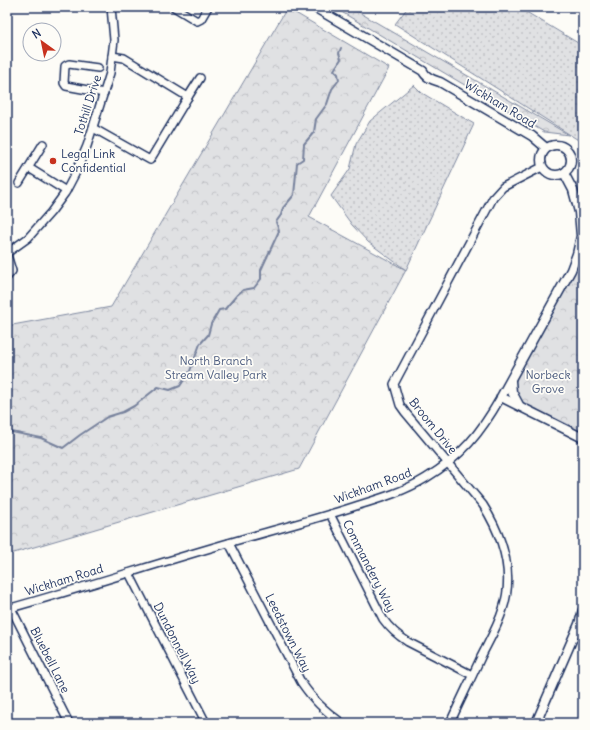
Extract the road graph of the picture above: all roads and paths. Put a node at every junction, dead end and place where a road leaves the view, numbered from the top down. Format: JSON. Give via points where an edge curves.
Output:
{"nodes":[{"id":1,"x":111,"y":7,"type":"edge"},
{"id":2,"x":174,"y":7,"type":"edge"},
{"id":3,"x":208,"y":7,"type":"edge"},
{"id":4,"x":314,"y":7,"type":"edge"},
{"id":5,"x":112,"y":56,"type":"junction"},
{"id":6,"x":98,"y":68,"type":"dead end"},
{"id":7,"x":200,"y":78,"type":"dead end"},
{"id":8,"x":104,"y":93,"type":"junction"},
{"id":9,"x":188,"y":96,"type":"junction"},
{"id":10,"x":93,"y":128,"type":"junction"},
{"id":11,"x":44,"y":144,"type":"dead end"},
{"id":12,"x":546,"y":148,"type":"junction"},
{"id":13,"x":542,"y":167,"type":"junction"},
{"id":14,"x":29,"y":168,"type":"junction"},
{"id":15,"x":564,"y":173,"type":"junction"},
{"id":16,"x":20,"y":183,"type":"dead end"},
{"id":17,"x":66,"y":191,"type":"junction"},
{"id":18,"x":7,"y":254,"type":"edge"},
{"id":19,"x":7,"y":277,"type":"edge"},
{"id":20,"x":511,"y":380,"type":"junction"},
{"id":21,"x":501,"y":397,"type":"junction"},
{"id":22,"x":521,"y":407,"type":"junction"},
{"id":23,"x":583,"y":438,"type":"edge"},
{"id":24,"x":448,"y":463,"type":"junction"},
{"id":25,"x":330,"y":514,"type":"junction"},
{"id":26,"x":229,"y":543,"type":"junction"},
{"id":27,"x":129,"y":573,"type":"junction"},
{"id":28,"x":9,"y":608,"type":"edge"},
{"id":29,"x":583,"y":610,"type":"edge"},
{"id":30,"x":472,"y":675,"type":"junction"},
{"id":31,"x":70,"y":723,"type":"edge"},
{"id":32,"x":206,"y":723,"type":"edge"},
{"id":33,"x":342,"y":723,"type":"edge"},
{"id":34,"x":450,"y":723,"type":"edge"},
{"id":35,"x":536,"y":723,"type":"edge"}],
"edges":[{"from":1,"to":5,"type":"street","name":"Tothill Drive","via":[[114,40]]},
{"from":2,"to":3,"type":"street","via":[[197,21]]},
{"from":4,"to":12,"type":"street","name":"Wickham Road","via":[[423,72],[427,71],[438,77],[440,82],[532,136]]},
{"from":5,"to":8,"type":"street","name":"Tothill Drive"},
{"from":5,"to":9,"type":"street","via":[[124,58]]},
{"from":6,"to":8,"type":"street","via":[[69,64],[65,66],[64,83],[66,86]]},
{"from":7,"to":9,"type":"street"},
{"from":8,"to":10,"type":"street","name":"Tothill Drive"},
{"from":9,"to":10,"type":"street","via":[[150,160]]},
{"from":10,"to":17,"type":"street","name":"Tothill Drive"},
{"from":11,"to":14,"type":"street"},
{"from":12,"to":13,"type":"street","via":[[540,159]]},
{"from":12,"to":15,"type":"street","via":[[556,145],[568,151],[571,156],[570,165]]},
{"from":13,"to":15,"type":"street","via":[[552,175]]},
{"from":13,"to":24,"type":"street","name":"Broom Drive","via":[[503,187],[493,198],[394,384],[400,405]]},
{"from":14,"to":16,"type":"street"},
{"from":14,"to":17,"type":"street"},
{"from":15,"to":20,"type":"street","name":"Wickham Road","via":[[573,190],[578,212],[581,236],[577,254],[571,270]]},
{"from":17,"to":18,"type":"street","name":"Tothill Drive","via":[[28,238]]},
{"from":18,"to":19,"type":"street","via":[[12,271]]},
{"from":20,"to":21,"type":"street","name":"Wickham Road"},
{"from":20,"to":22,"type":"street","via":[[514,398]]},
{"from":21,"to":22,"type":"street"},
{"from":21,"to":24,"type":"street","name":"Wickham Road","via":[[473,439]]},
{"from":22,"to":23,"type":"street"},
{"from":24,"to":25,"type":"street","name":"Wickham Road","via":[[408,488]]},
{"from":24,"to":30,"type":"street","name":"Broom Drive","via":[[483,505],[492,520],[504,551],[507,569],[507,591],[503,609]]},
{"from":25,"to":26,"type":"street","name":"Wickham Road"},
{"from":25,"to":30,"type":"street","name":"Commandery Way","via":[[382,619],[397,635],[408,642]]},
{"from":26,"to":27,"type":"street","name":"Wickham Road"},
{"from":26,"to":33,"type":"street","name":"Leedstown Way","via":[[301,682],[323,709]]},
{"from":27,"to":28,"type":"street","name":"Wickham Road"},
{"from":27,"to":32,"type":"street","name":"Dundonnell Way"},
{"from":28,"to":31,"type":"street","name":"Bluebell Lane"},
{"from":29,"to":35,"type":"street"},
{"from":30,"to":34,"type":"street","name":"Broom Drive"}]}
